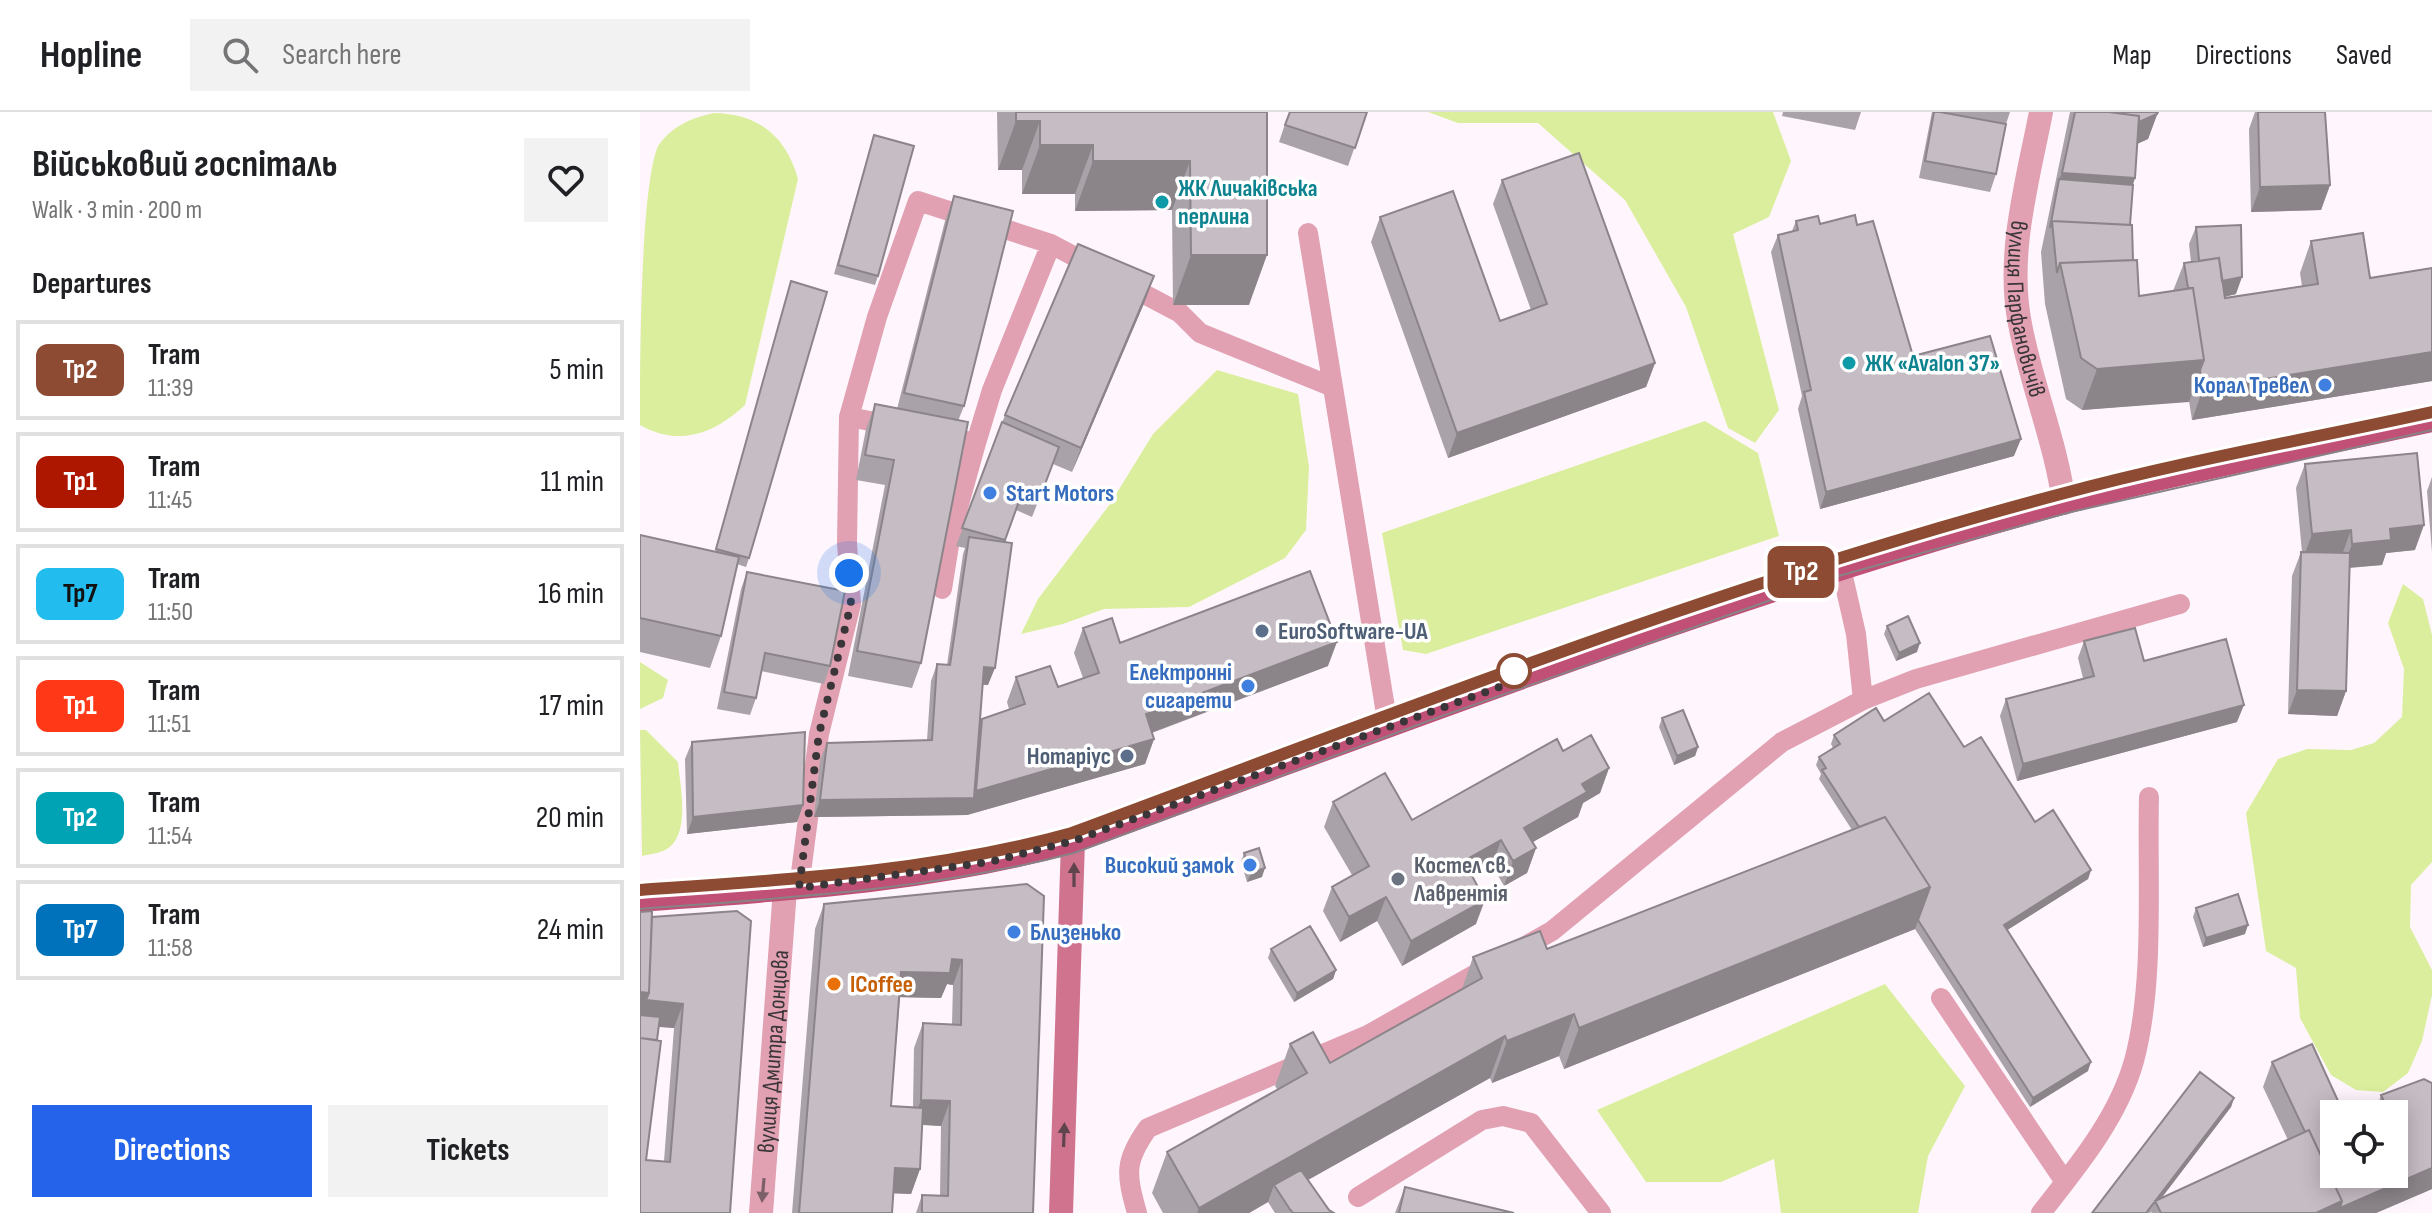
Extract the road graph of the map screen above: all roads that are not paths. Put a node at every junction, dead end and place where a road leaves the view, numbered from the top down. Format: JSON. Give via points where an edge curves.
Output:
{"nodes":[{"id":1,"x":2041,"y":112,"type":"edge"},
{"id":2,"x":1308,"y":233,"type":"dead end"},
{"id":3,"x":1051,"y":244,"type":"junction"},
{"id":4,"x":1333,"y":387,"type":"junction"},
{"id":5,"x":849,"y":417,"type":"junction"},
{"id":6,"x":2432,"y":420,"type":"edge"},
{"id":7,"x":976,"y":443,"type":"junction"},
{"id":8,"x":2064,"y":503,"type":"junction"},
{"id":9,"x":1841,"y":568,"type":"junction"},
{"id":10,"x":942,"y":589,"type":"edge"},
{"id":11,"x":2180,"y":604,"type":"dead end"},
{"id":12,"x":1863,"y":700,"type":"junction"},
{"id":13,"x":1388,"y":726,"type":"junction"},
{"id":14,"x":2149,"y":797,"type":"dead end"},
{"id":15,"x":1073,"y":841,"type":"junction"},
{"id":16,"x":792,"y":888,"type":"junction"},
{"id":17,"x":640,"y":900,"type":"edge"},
{"id":18,"x":1941,"y":998,"type":"dead end"},
{"id":19,"x":2065,"y":1182,"type":"junction"},
{"id":20,"x":1358,"y":1197,"type":"dead end"},
{"id":21,"x":761,"y":1213,"type":"edge"},
{"id":22,"x":1061,"y":1213,"type":"edge"},
{"id":23,"x":1137,"y":1213,"type":"edge"},
{"id":24,"x":1601,"y":1213,"type":"edge"},
{"id":25,"x":2041,"y":1213,"type":"edge"}],
"edges":[{"from":1,"to":8,"type":"street","name":"вулиця Парфановичів","via":[[2017,245],[2016,287],[2019,322]]},
{"from":2,"to":4,"type":"lane"},
{"from":3,"to":4,"type":"lane","via":[[1180,313],[1200,333]]},
{"from":3,"to":5,"type":"lane","via":[[918,201]]},
{"from":3,"to":7,"type":"lane"},
{"from":4,"to":13,"type":"lane"},
{"from":5,"to":7,"type":"lane"},
{"from":5,"to":16,"type":"lane","via":[[851,604],[819,734]]},
{"from":6,"to":8,"type":"main road"},
{"from":7,"to":10,"type":"lane"},
{"from":8,"to":9,"type":"main road"},
{"from":9,"to":12,"type":"lane"},
{"from":9,"to":13,"type":"main road"},
{"from":11,"to":12,"type":"lane","via":[[1916,679]]},
{"from":12,"to":23,"type":"lane","via":[[1782,742],[1552,931],[1368,1035],[1148,1128],[1131,1152],[1127,1179]]},
{"from":13,"to":15,"type":"main road"},
{"from":14,"to":19,"type":"lane","via":[[2145,1008],[2133,1064],[2109,1119]]},
{"from":15,"to":16,"type":"main road","via":[[974,864]]},
{"from":22,"to":15,"type":"street","one_way":true},
{"from":16,"to":17,"type":"main road"},
{"from":16,"to":21,"type":"street","name":"вулиця Дмитра Донцова","one_way":true},
{"from":18,"to":19,"type":"lane"},
{"from":19,"to":25,"type":"lane"},
{"from":20,"to":24,"type":"lane","via":[[1482,1120],[1503,1116],[1531,1123]]}]}
